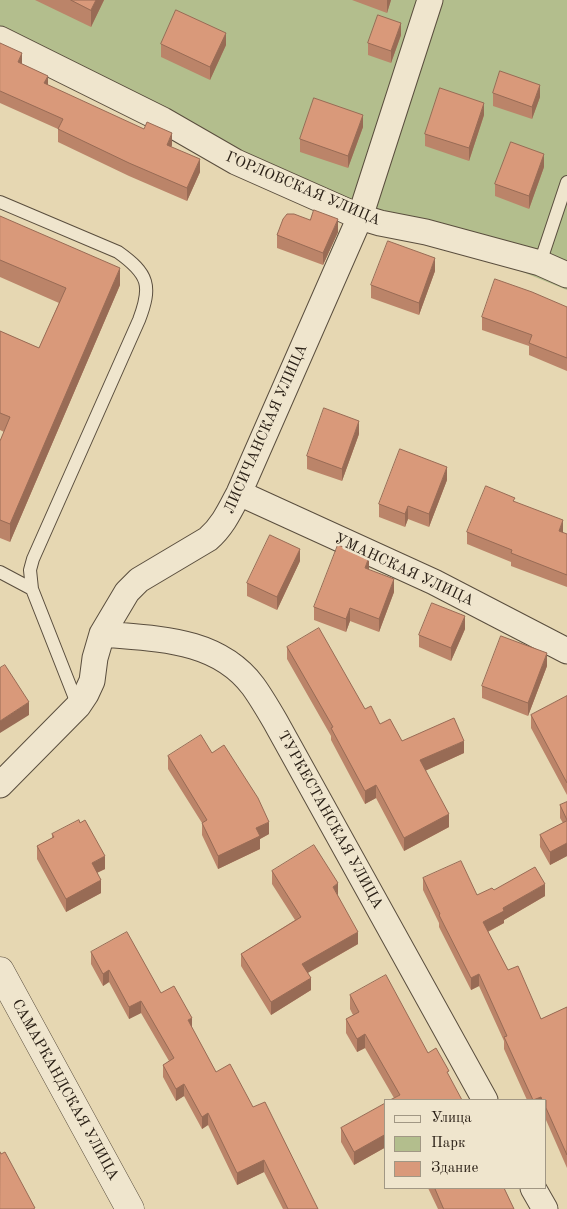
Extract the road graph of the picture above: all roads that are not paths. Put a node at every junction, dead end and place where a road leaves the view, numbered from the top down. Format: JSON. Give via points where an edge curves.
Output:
{"nodes":[{"id":1,"x":430,"y":0,"type":"edge"},
{"id":2,"x":0,"y":39,"type":"edge"},
{"id":3,"x":567,"y":182,"type":"edge"},
{"id":4,"x":0,"y":202,"type":"edge"},
{"id":5,"x":360,"y":217,"type":"junction"},
{"id":6,"x":540,"y":263,"type":"junction"},
{"id":7,"x":567,"y":274,"type":"edge"},
{"id":8,"x":239,"y":493,"type":"junction"},
{"id":9,"x":0,"y":572,"type":"edge"},
{"id":10,"x":32,"y":589,"type":"junction"},
{"id":11,"x":102,"y":634,"type":"junction"},
{"id":12,"x":567,"y":651,"type":"edge"},
{"id":13,"x":78,"y":706,"type":"junction"},
{"id":14,"x":0,"y":785,"type":"edge"},
{"id":15,"x":0,"y":971,"type":"edge"},
{"id":16,"x":484,"y":1099,"type":"edge"},
{"id":17,"x":534,"y":1189,"type":"edge"},
{"id":18,"x":130,"y":1209,"type":"edge"},
{"id":19,"x":545,"y":1209,"type":"edge"}],
"edges":[{"from":1,"to":5,"type":"street","name":"ЛИСИЧАНСКАЯ УЛИЦА"},
{"from":2,"to":5,"type":"street","name":"ГОРЛОВСКАЯ УЛИЦА","via":[[163,120],[236,162]]},
{"from":3,"to":6,"type":"lane"},
{"from":4,"to":10,"type":"lane","via":[[118,252],[140,270],[148,292],[139,320],[33,559],[30,570]]},
{"from":5,"to":6,"type":"street","name":"ГОРЛОВСКАЯ УЛИЦА"},
{"from":5,"to":8,"type":"street","name":"ЛИСИЧАНСКАЯ УЛИЦА"},
{"from":6,"to":7,"type":"street","name":"ГОРЛОВСКАЯ УЛИЦА"},
{"from":8,"to":11,"type":"street","name":"ЛИСИЧАНСКАЯ УЛИЦА","via":[[218,530],[140,580],[127,592]]},
{"from":8,"to":12,"type":"street","name":"УМАНСКАЯ УЛИЦА","via":[[434,582]]},
{"from":9,"to":10,"type":"lane"},
{"from":10,"to":13,"type":"lane"},
{"from":11,"to":13,"type":"street","name":"ЛИСИЧАНСКАЯ УЛИЦА","via":[[92,681]]},
{"from":11,"to":16,"type":"street","name":"ТУРКЕСТАНСКАЯ УЛИЦА","via":[[171,640],[193,646],[224,660],[252,684]]},
{"from":13,"to":14,"type":"street","name":"ЛИСИЧАНСКАЯ УЛИЦА"},
{"from":15,"to":18,"type":"street","name":"САМАРКАНДСКАЯ УЛИЦА"},
{"from":17,"to":19,"type":"street"}]}
